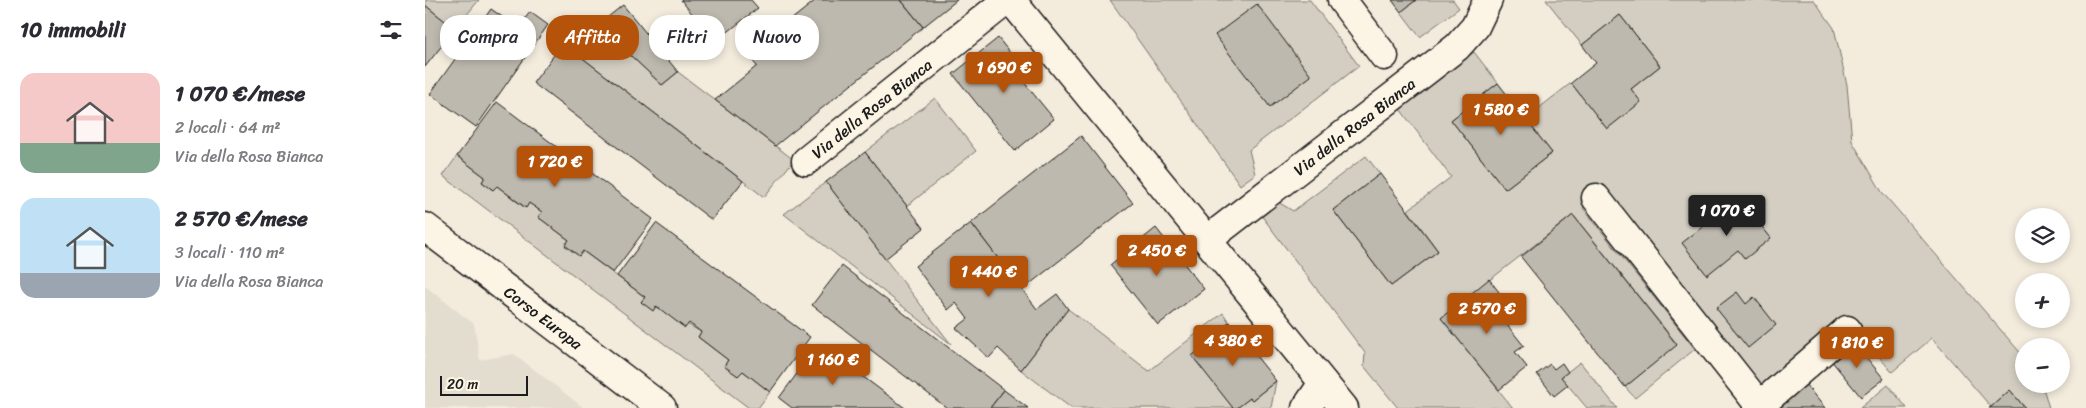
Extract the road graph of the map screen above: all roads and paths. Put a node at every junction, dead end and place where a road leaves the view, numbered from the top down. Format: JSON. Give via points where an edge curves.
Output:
{"nodes":[{"id":1,"x":1007,"y":0,"type":"edge"},
{"id":2,"x":1011,"y":0,"type":"edge"},
{"id":3,"x":1342,"y":0,"type":"edge"},
{"id":4,"x":1488,"y":0,"type":"edge"},
{"id":5,"x":1384,"y":56,"type":"dead end"},
{"id":6,"x":806,"y":161,"type":"dead end"},
{"id":7,"x":1596,"y":198,"type":"dead end"},
{"id":8,"x":425,"y":227,"type":"edge"},
{"id":9,"x":1207,"y":240,"type":"junction"},
{"id":10,"x":1847,"y":330,"type":"dead end"},
{"id":11,"x":1323,"y":383,"type":"junction"},
{"id":12,"x":1759,"y":407,"type":"edge"},
{"id":13,"x":662,"y":408,"type":"edge"},
{"id":14,"x":1306,"y":408,"type":"edge"},
{"id":15,"x":1344,"y":408,"type":"edge"}],
"edges":[{"from":1,"to":6,"type":"street","name":"Via della Rosa Bianca"},
{"from":2,"to":9,"type":"street"},
{"from":3,"to":5,"type":"street"},
{"from":4,"to":9,"type":"street","name":"Via della Rosa Bianca","via":[[1475,28],[1457,48]]},
{"from":7,"to":12,"type":"street"},
{"from":8,"to":13,"type":"street","name":"Corso Europa"},
{"from":9,"to":11,"type":"street"},
{"from":10,"to":12,"type":"street"},
{"from":11,"to":14,"type":"street"},
{"from":11,"to":15,"type":"street"}]}
